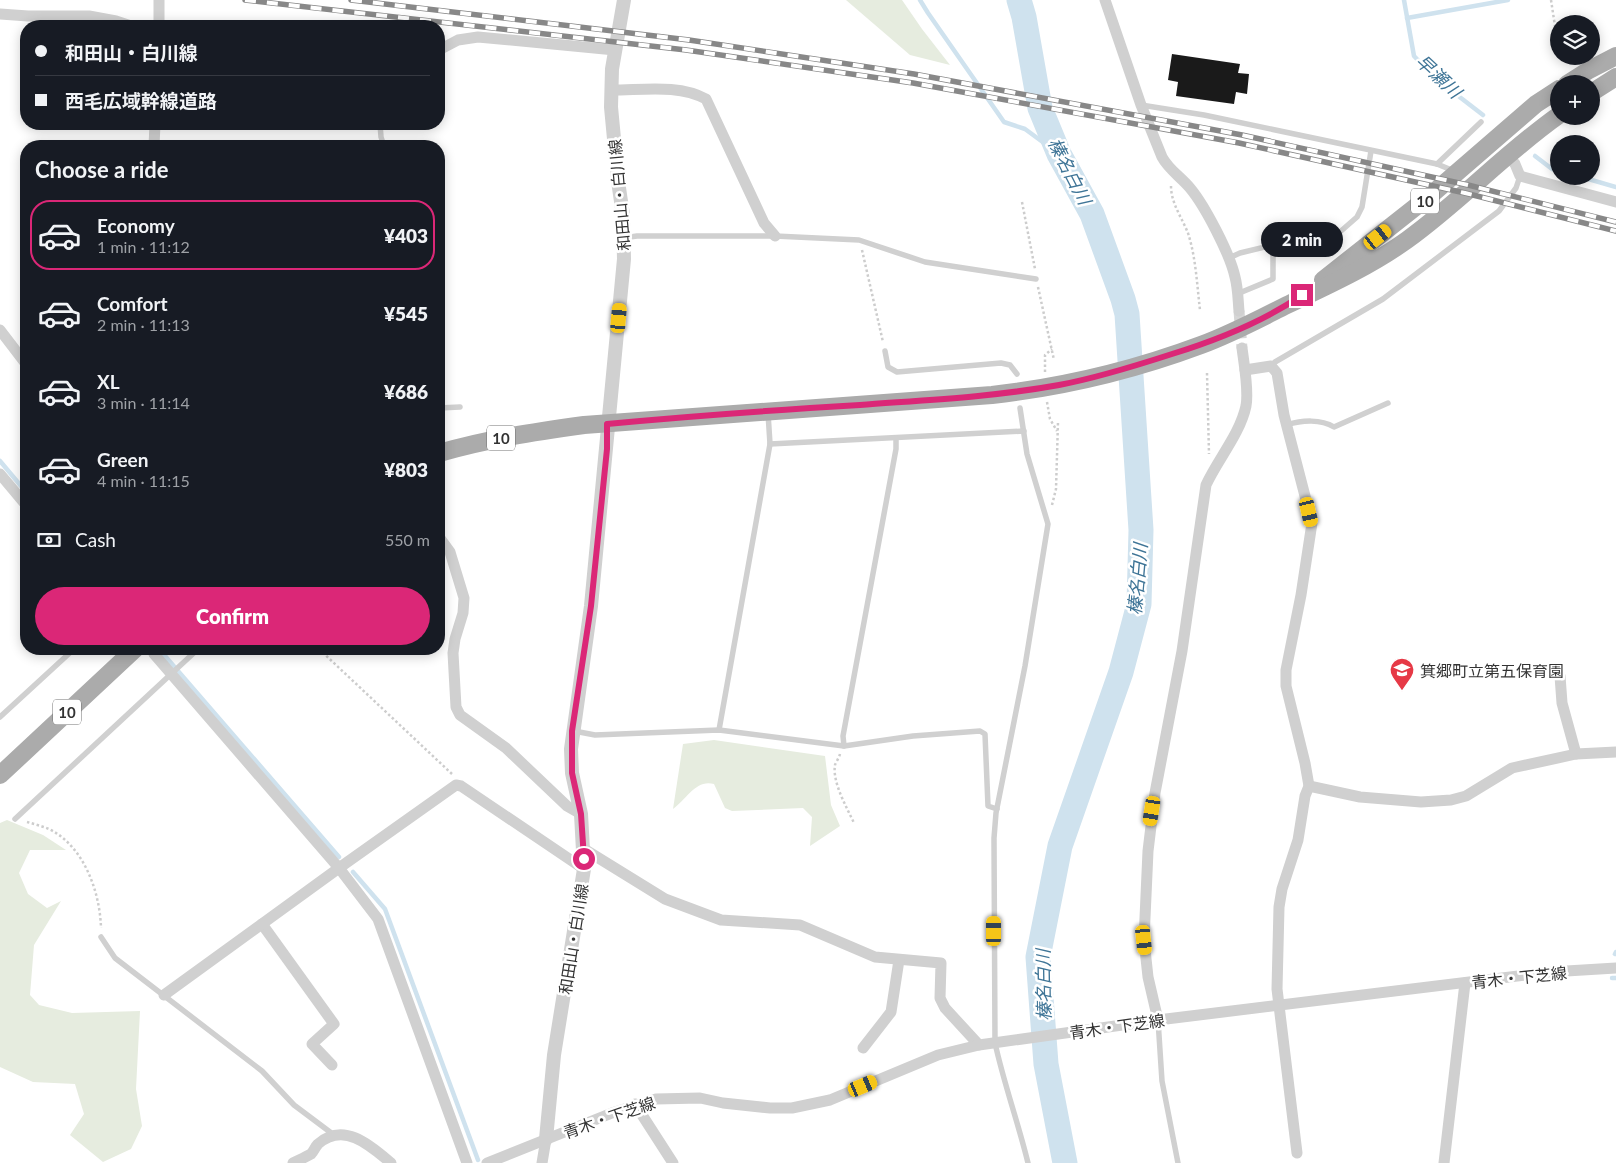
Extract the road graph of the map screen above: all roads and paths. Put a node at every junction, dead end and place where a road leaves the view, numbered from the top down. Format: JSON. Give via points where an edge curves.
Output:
{"nodes":[{"id":1,"x":159,"y":0,"type":"edge"},
{"id":2,"x":624,"y":0,"type":"edge"},
{"id":3,"x":1105,"y":0,"type":"edge"},
{"id":4,"x":1551,"y":0,"type":"edge"},
{"id":5,"x":0,"y":14,"type":"edge"},
{"id":6,"x":1553,"y":15,"type":"edge"},
{"id":7,"x":111,"y":20,"type":"edge"},
{"id":8,"x":159,"y":20,"type":"edge"},
{"id":9,"x":445,"y":47,"type":"edge"},
{"id":10,"x":615,"y":50,"type":"junction"},
{"id":11,"x":1616,"y":56,"type":"edge"},
{"id":12,"x":1581,"y":75,"type":"edge"},
{"id":13,"x":1616,"y":77,"type":"edge"},
{"id":14,"x":1600,"y":87,"type":"edge"},
{"id":15,"x":612,"y":90,"type":"junction"},
{"id":16,"x":1550,"y":95,"type":"edge"},
{"id":17,"x":1141,"y":105,"type":"junction"},
{"id":18,"x":1481,"y":122,"type":"dead end"},
{"id":19,"x":1550,"y":122,"type":"edge"},
{"id":20,"x":1371,"y":150,"type":"junction"},
{"id":21,"x":1508,"y":155,"type":"junction"},
{"id":22,"x":1436,"y":164,"type":"junction"},
{"id":23,"x":1166,"y":165,"type":"junction"},
{"id":24,"x":1457,"y":172,"type":"junction"},
{"id":25,"x":1520,"y":176,"type":"junction"},
{"id":26,"x":1022,"y":202,"type":"dead end"},
{"id":27,"x":1616,"y":202,"type":"edge"},
{"id":28,"x":775,"y":236,"type":"junction"},
{"id":29,"x":623,"y":238,"type":"junction"},
{"id":30,"x":860,"y":240,"type":"junction"},
{"id":31,"x":1273,"y":245,"type":"junction"},
{"id":32,"x":1229,"y":258,"type":"junction"},
{"id":33,"x":1036,"y":278,"type":"junction"},
{"id":34,"x":1238,"y":294,"type":"junction"},
{"id":35,"x":1286,"y":306,"type":"junction"},
{"id":36,"x":1200,"y":310,"type":"dead end"},
{"id":37,"x":1239,"y":311,"type":"tunnel mouth"},
{"id":38,"x":0,"y":330,"type":"edge"},
{"id":39,"x":1242,"y":348,"type":"tunnel mouth"},
{"id":40,"x":1052,"y":349,"type":"junction"},
{"id":41,"x":886,"y":351,"type":"joint"},
{"id":42,"x":20,"y":356,"type":"edge"},
{"id":43,"x":1054,"y":360,"type":"dead end"},
{"id":44,"x":1271,"y":366,"type":"junction"},
{"id":45,"x":1245,"y":370,"type":"junction"},
{"id":46,"x":1045,"y":371,"type":"dead end"},
{"id":47,"x":1207,"y":373,"type":"dead end"},
{"id":48,"x":1017,"y":374,"type":"dead end"},
{"id":49,"x":1388,"y":403,"type":"dead end"},
{"id":50,"x":1047,"y":404,"type":"dead end"},
{"id":51,"x":460,"y":407,"type":"dead end"},
{"id":52,"x":445,"y":408,"type":"edge"},
{"id":53,"x":1020,"y":408,"type":"dead end"},
{"id":54,"x":768,"y":411,"type":"junction"},
{"id":55,"x":1058,"y":422,"type":"dead end"},
{"id":56,"x":607,"y":424,"type":"junction"},
{"id":57,"x":1286,"y":425,"type":"junction"},
{"id":58,"x":1024,"y":431,"type":"junction"},
{"id":59,"x":1058,"y":433,"type":"junction"},
{"id":60,"x":896,"y":438,"type":"junction"},
{"id":61,"x":770,"y":444,"type":"junction"},
{"id":62,"x":445,"y":451,"type":"edge"},
{"id":63,"x":0,"y":474,"type":"edge"},
{"id":64,"x":1209,"y":478,"type":"junction"},
{"id":65,"x":20,"y":498,"type":"edge"},
{"id":66,"x":1048,"y":524,"type":"junction"},
{"id":67,"x":445,"y":545,"type":"edge"},
{"id":68,"x":67,"y":655,"type":"edge"},
{"id":69,"x":129,"y":655,"type":"edge"},
{"id":70,"x":155,"y":655,"type":"edge"},
{"id":71,"x":191,"y":655,"type":"edge"},
{"id":72,"x":324,"y":655,"type":"edge"},
{"id":73,"x":171,"y":674,"type":"junction"},
{"id":74,"x":1560,"y":676,"type":"dead end"},
{"id":75,"x":0,"y":717,"type":"edge"},
{"id":76,"x":719,"y":730,"type":"junction"},
{"id":77,"x":572,"y":731,"type":"junction"},
{"id":78,"x":844,"y":746,"type":"junction"},
{"id":79,"x":1616,"y":752,"type":"edge"},
{"id":80,"x":1576,"y":754,"type":"junction"},
{"id":81,"x":0,"y":775,"type":"edge"},
{"id":82,"x":456,"y":785,"type":"junction"},
{"id":83,"x":1309,"y":786,"type":"junction"},
{"id":84,"x":997,"y":809,"type":"junction"},
{"id":85,"x":581,"y":814,"type":"junction"},
{"id":86,"x":15,"y":819,"type":"joint"},
{"id":87,"x":854,"y":823,"type":"dead end"},
{"id":88,"x":584,"y":849,"type":"junction"},
{"id":89,"x":339,"y":868,"type":"junction"},
{"id":90,"x":584,"y":869,"type":"junction"},
{"id":91,"x":262,"y":924,"type":"junction"},
{"id":92,"x":101,"y":937,"type":"joint"},
{"id":93,"x":899,"y":960,"type":"junction"},
{"id":94,"x":1616,"y":968,"type":"edge"},
{"id":95,"x":1465,"y":983,"type":"junction"},
{"id":96,"x":164,"y":995,"type":"junction"},
{"id":97,"x":1279,"y":1006,"type":"junction"},
{"id":98,"x":1158,"y":1020,"type":"junction"},
{"id":99,"x":995,"y":1043,"type":"junction"},
{"id":100,"x":980,"y":1045,"type":"junction"},
{"id":101,"x":863,"y":1048,"type":"dead end"},
{"id":102,"x":332,"y":1066,"type":"dead end"},
{"id":103,"x":635,"y":1104,"type":"junction"},
{"id":104,"x":334,"y":1135,"type":"junction"},
{"id":105,"x":546,"y":1140,"type":"junction"},
{"id":106,"x":1298,"y":1153,"type":"dead end"},
{"id":107,"x":293,"y":1163,"type":"edge"},
{"id":108,"x":391,"y":1163,"type":"edge"},
{"id":109,"x":466,"y":1163,"type":"edge"},
{"id":110,"x":487,"y":1163,"type":"edge"},
{"id":111,"x":542,"y":1163,"type":"edge"},
{"id":112,"x":673,"y":1163,"type":"edge"},
{"id":113,"x":1028,"y":1163,"type":"edge"},
{"id":114,"x":1178,"y":1163,"type":"edge"},
{"id":115,"x":1444,"y":1163,"type":"edge"}],
"edges":[{"from":1,"to":8,"type":"street"},
{"from":2,"to":10,"type":"street","name":"和田山・白川線"},
{"from":3,"to":17,"type":"street"},
{"from":4,"to":6,"type":"path"},
{"from":5,"to":7,"type":"street","via":[[90,16]]},
{"from":9,"to":10,"type":"street","via":[[478,36]]},
{"from":10,"to":15,"type":"street","name":"和田山・白川線"},
{"from":11,"to":12,"type":"main road"},
{"from":13,"to":14,"type":"main road"},
{"from":15,"to":28,"type":"street","via":[[680,90],[706,99],[764,223]]},
{"from":15,"to":29,"type":"street","name":"和田山・白川線"},
{"from":16,"to":24,"type":"main road","number":"10"},
{"from":17,"to":20,"type":"lane"},
{"from":17,"to":23,"type":"street"},
{"from":18,"to":22,"type":"lane"},
{"from":19,"to":21,"type":"main road","number":"10"},
{"from":20,"to":22,"type":"lane"},
{"from":20,"to":31,"type":"lane","via":[[1362,207],[1357,217],[1333,238],[1316,245]]},
{"from":21,"to":25,"type":"street"},
{"from":21,"to":35,"type":"main road","number":"10","via":[[1443,213],[1382,258]]},
{"from":22,"to":24,"type":"lane"},
{"from":23,"to":32,"type":"street","via":[[1190,187]]},
{"from":23,"to":36,"type":"path","via":[[1177,209],[1188,233]]},
{"from":24,"to":35,"type":"main road","number":"10","via":[[1334,272]]},
{"from":25,"to":27,"type":"street"},
{"from":25,"to":44,"type":"lane","via":[[1516,188],[1499,211],[1383,299]]},
{"from":26,"to":33,"type":"path"},
{"from":28,"to":29,"type":"lane"},
{"from":28,"to":30,"type":"lane"},
{"from":29,"to":56,"type":"street","name":"和田山・白川線","via":[[624,260]]},
{"from":30,"to":33,"type":"lane","via":[[925,262]]},
{"from":30,"to":41,"type":"path"},
{"from":31,"to":32,"type":"lane"},
{"from":31,"to":34,"type":"lane","via":[[1273,279]]},
{"from":32,"to":34,"type":"street"},
{"from":33,"to":40,"type":"path"},
{"from":34,"to":37,"type":"street"},
{"from":35,"to":54,"type":"main road","number":"10","via":[[1201,345],[1062,385],[992,395]]},
{"from":38,"to":42,"type":"street"},
{"from":39,"to":45,"type":"street"},
{"from":40,"to":43,"type":"path"},
{"from":40,"to":46,"type":"path","via":[[1045,355]]},
{"from":41,"to":48,"type":"lane","via":[[888,367],[897,372],[1001,363],[1010,365]]},
{"from":44,"to":45,"type":"street"},
{"from":44,"to":57,"type":"street","via":[[1277,373]]},
{"from":45,"to":64,"type":"street","via":[[1247,404],[1241,422]]},
{"from":47,"to":64,"type":"path"},
{"from":49,"to":57,"type":"lane","via":[[1334,428],[1323,422]]},
{"from":50,"to":59,"type":"path","via":[[1050,419]]},
{"from":51,"to":52,"type":"lane"},
{"from":53,"to":58,"type":"lane"},
{"from":54,"to":56,"type":"main road","number":"10"},
{"from":54,"to":61,"type":"lane"},
{"from":55,"to":59,"type":"path"},
{"from":56,"to":62,"type":"main road","number":"10","via":[[530,432]]},
{"from":56,"to":77,"type":"street","name":"和田山・白川線","via":[[591,606]]},
{"from":57,"to":83,"type":"street","via":[[1312,523],[1286,670],[1286,686]]},
{"from":58,"to":60,"type":"lane"},
{"from":58,"to":66,"type":"lane","via":[[1027,454]]},
{"from":59,"to":66,"type":"path","via":[[1056,489]]},
{"from":60,"to":61,"type":"lane"},
{"from":60,"to":78,"type":"lane"},
{"from":61,"to":76,"type":"lane"},
{"from":63,"to":65,"type":"street"},
{"from":64,"to":98,"type":"street","via":[[1150,828],[1144,940]]},
{"from":66,"to":84,"type":"lane"},
{"from":67,"to":85,"type":"street","via":[[464,598],[453,653],[456,707],[460,715],[506,748],[567,806]]},
{"from":68,"to":75,"type":"lane"},
{"from":69,"to":81,"type":"main road","number":"10"},
{"from":70,"to":73,"type":"street"},
{"from":71,"to":73,"type":"lane"},
{"from":72,"to":82,"type":"path","via":[[452,774]]},
{"from":73,"to":86,"type":"lane"},
{"from":73,"to":89,"type":"street"},
{"from":74,"to":80,"type":"street","via":[[1562,703]]},
{"from":76,"to":77,"type":"lane","via":[[595,734]]},
{"from":76,"to":78,"type":"lane"},
{"from":77,"to":85,"type":"street","name":"和田山・白川線","via":[[572,773]]},
{"from":78,"to":84,"type":"lane","via":[[980,731],[985,734],[988,806]]},
{"from":78,"to":87,"type":"path","via":[[835,766],[837,782]]},
{"from":79,"to":80,"type":"street"},
{"from":80,"to":83,"type":"street","via":[[1512,768],[1466,796],[1451,800],[1421,802],[1360,797]]},
{"from":82,"to":89,"type":"street"},
{"from":82,"to":90,"type":"street"},
{"from":83,"to":97,"type":"street","via":[[1298,840],[1278,907]]},
{"from":84,"to":99,"type":"lane","via":[[994,838]]},
{"from":85,"to":88,"type":"street","name":"和田山・白川線"},
{"from":86,"to":92,"type":"path","via":[[50,830],[75,851],[94,886]]},
{"from":88,"to":90,"type":"street","name":"和田山・白川線"},
{"from":88,"to":93,"type":"street","via":[[665,899],[721,920],[800,925],[875,957]]},
{"from":89,"to":91,"type":"street"},
{"from":89,"to":109,"type":"street","via":[[378,919]]},
{"from":90,"to":105,"type":"street","name":"和田山・白川線","via":[[554,1055]]},
{"from":91,"to":96,"type":"street"},
{"from":91,"to":102,"type":"street","via":[[331,1017],[334,1024],[312,1044]]},
{"from":92,"to":96,"type":"lane","via":[[115,958]]},
{"from":93,"to":100,"type":"street","via":[[941,963],[940,998],[944,1008]]},
{"from":93,"to":101,"type":"street","via":[[891,1012]]},
{"from":94,"to":95,"type":"street","name":"青木・下芝線","via":[[1550,972]]},
{"from":95,"to":97,"type":"street","name":"青木・下芝線"},
{"from":95,"to":115,"type":"street"},
{"from":96,"to":104,"type":"lane","via":[[262,1072],[294,1104]]},
{"from":97,"to":98,"type":"street","name":"青木・下芝線"},
{"from":97,"to":106,"type":"street"},
{"from":98,"to":99,"type":"street","name":"青木・下芝線"},
{"from":98,"to":114,"type":"lane","via":[[1162,1081]]},
{"from":99,"to":100,"type":"street","name":"青木・下芝線"},
{"from":99,"to":113,"type":"lane"},
{"from":100,"to":103,"type":"street","name":"青木・下芝線","via":[[938,1055],[811,1105],[770,1108],[682,1097]]},
{"from":103,"to":105,"type":"street","name":"青木・下芝線"},
{"from":103,"to":112,"type":"street"},
{"from":104,"to":107,"type":"street","via":[[319,1144],[311,1154]]},
{"from":104,"to":108,"type":"street","via":[[353,1137],[370,1145]]},
{"from":105,"to":110,"type":"street","name":"青木・下芝線"},
{"from":105,"to":111,"type":"street","name":"和田山・白川線"}]}
